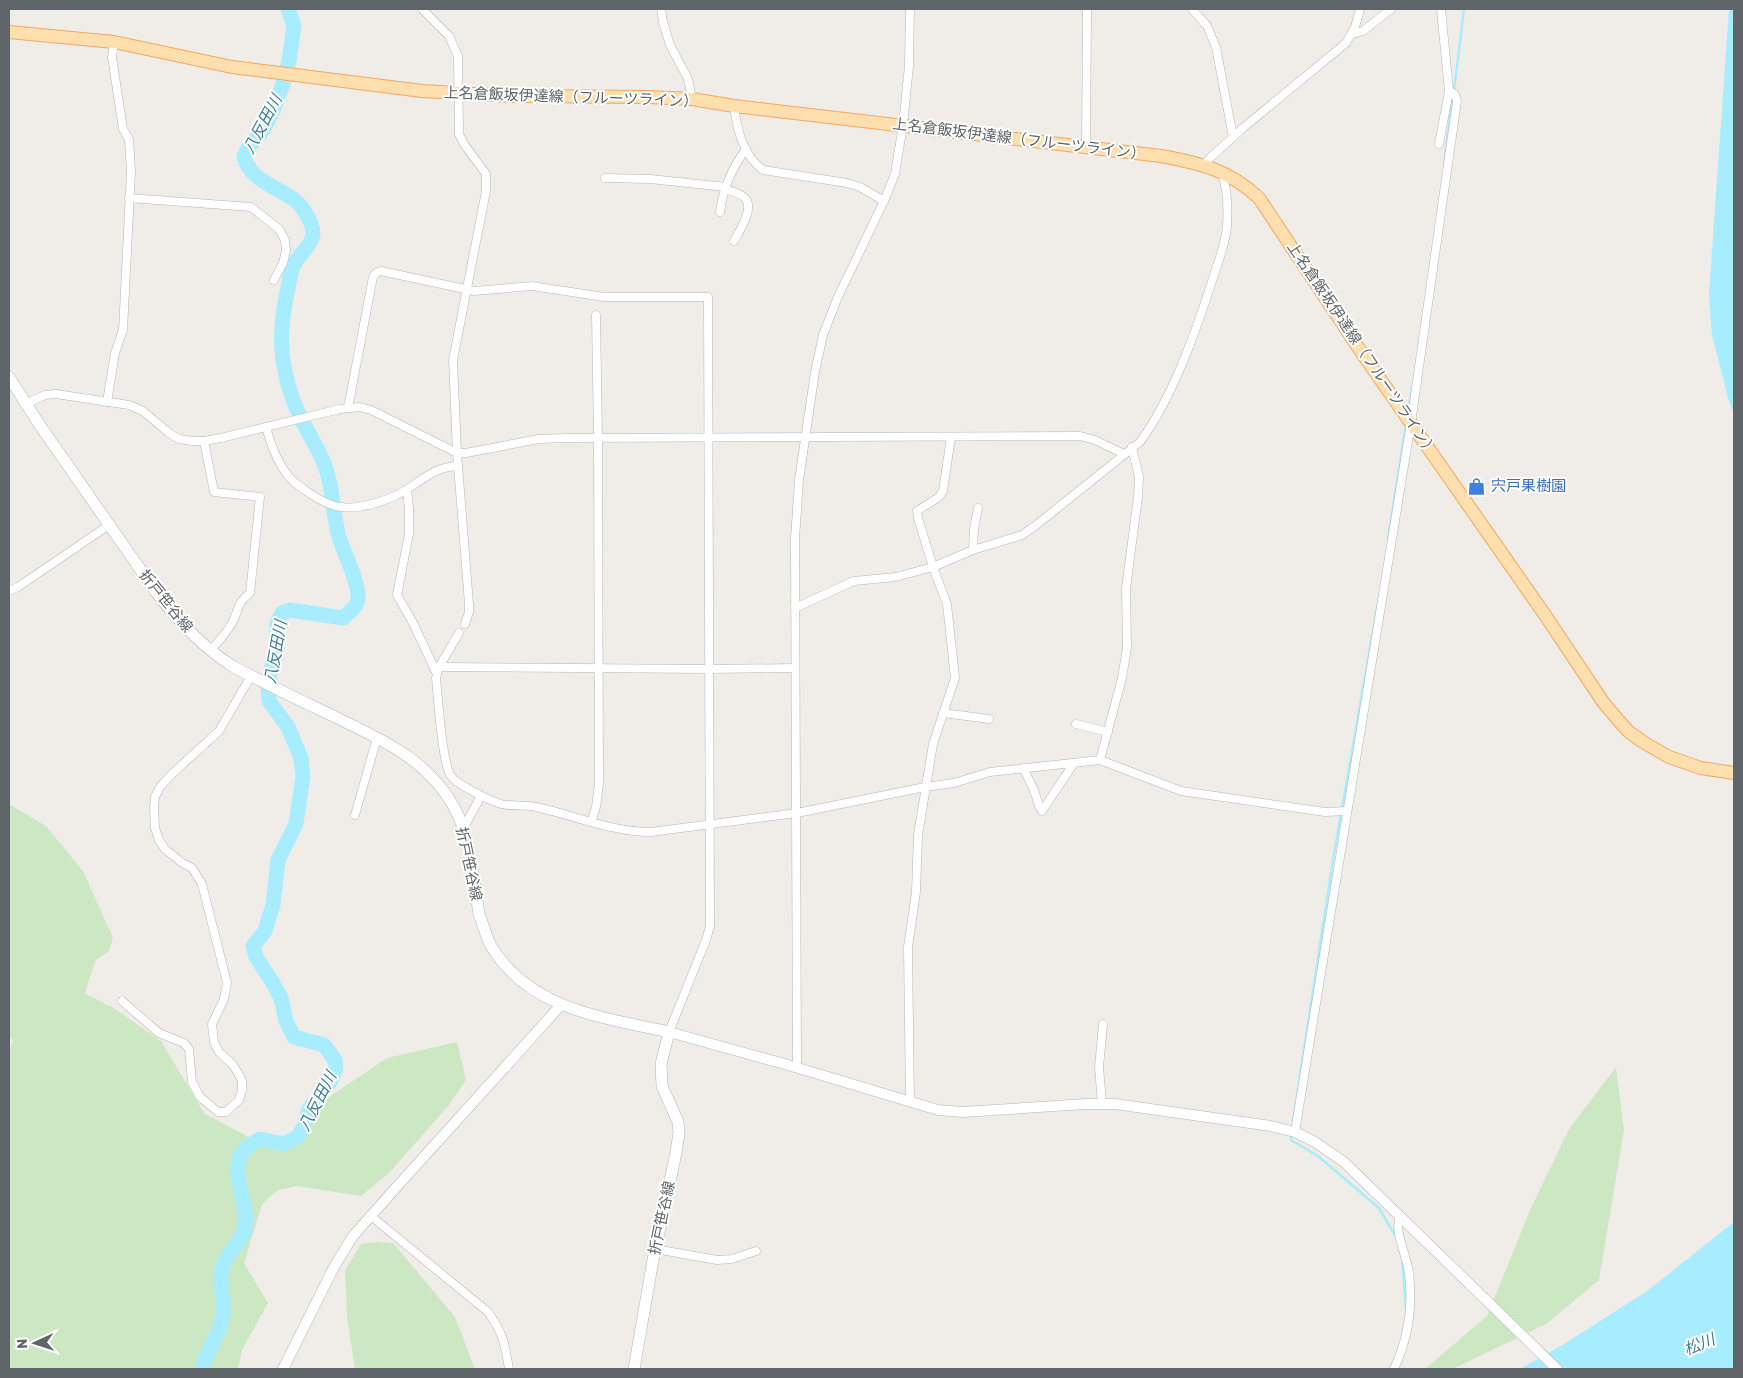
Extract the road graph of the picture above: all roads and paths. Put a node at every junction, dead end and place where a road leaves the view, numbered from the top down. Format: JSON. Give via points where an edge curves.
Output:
{"nodes":[{"id":1,"x":422,"y":9,"type":"edge"},
{"id":2,"x":661,"y":9,"type":"edge"},
{"id":3,"x":910,"y":9,"type":"edge"},
{"id":4,"x":1087,"y":9,"type":"edge"},
{"id":5,"x":1192,"y":9,"type":"edge"},
{"id":6,"x":1360,"y":9,"type":"edge"},
{"id":7,"x":1391,"y":9,"type":"edge"},
{"id":8,"x":1441,"y":9,"type":"edge"},
{"id":9,"x":9,"y":32,"type":"edge"},
{"id":10,"x":1352,"y":34,"type":"junction"},
{"id":11,"x":114,"y":42,"type":"junction"},
{"id":12,"x":1449,"y":91,"type":"junction"},
{"id":13,"x":459,"y":94,"type":"junction"},
{"id":14,"x":692,"y":99,"type":"junction"},
{"id":15,"x":734,"y":106,"type":"junction"},
{"id":16,"x":903,"y":125,"type":"junction"},
{"id":17,"x":1233,"y":137,"type":"junction"},
{"id":18,"x":1439,"y":144,"type":"dead end"},
{"id":19,"x":1086,"y":147,"type":"junction"},
{"id":20,"x":746,"y":149,"type":"junction"},
{"id":21,"x":1204,"y":165,"type":"junction"},
{"id":22,"x":1222,"y":172,"type":"junction"},
{"id":23,"x":605,"y":178,"type":"dead end"},
{"id":24,"x":726,"y":188,"type":"junction"},
{"id":25,"x":129,"y":198,"type":"junction"},
{"id":26,"x":884,"y":201,"type":"junction"},
{"id":27,"x":720,"y":212,"type":"dead end"},
{"id":28,"x":734,"y":241,"type":"dead end"},
{"id":29,"x":274,"y":280,"type":"dead end"},
{"id":30,"x":466,"y":290,"type":"junction"},
{"id":31,"x":596,"y":315,"type":"dead end"},
{"id":32,"x":9,"y":377,"type":"edge"},
{"id":33,"x":107,"y":402,"type":"junction"},
{"id":34,"x":26,"y":404,"type":"junction"},
{"id":35,"x":348,"y":408,"type":"junction"},
{"id":36,"x":1411,"y":423,"type":"junction"},
{"id":37,"x":266,"y":427,"type":"junction"},
{"id":38,"x":806,"y":437,"type":"junction"},
{"id":39,"x":951,"y":437,"type":"junction"},
{"id":40,"x":598,"y":438,"type":"junction"},
{"id":41,"x":708,"y":438,"type":"junction"},
{"id":42,"x":204,"y":441,"type":"junction"},
{"id":43,"x":1132,"y":448,"type":"junction"},
{"id":44,"x":457,"y":453,"type":"junction"},
{"id":45,"x":1124,"y":454,"type":"junction"},
{"id":46,"x":458,"y":466,"type":"junction"},
{"id":47,"x":407,"y":490,"type":"junction"},
{"id":48,"x":978,"y":508,"type":"dead end"},
{"id":49,"x":109,"y":525,"type":"junction"},
{"id":50,"x":973,"y":550,"type":"junction"},
{"id":51,"x":933,"y":567,"type":"junction"},
{"id":52,"x":9,"y":591,"type":"edge"},
{"id":53,"x":795,"y":608,"type":"junction"},
{"id":54,"x":465,"y":624,"type":"dead end"},
{"id":55,"x":459,"y":633,"type":"dead end"},
{"id":56,"x":210,"y":651,"type":"junction"},
{"id":57,"x":599,"y":668,"type":"junction"},
{"id":58,"x":795,"y":668,"type":"junction"},
{"id":59,"x":709,"y":669,"type":"junction"},
{"id":60,"x":438,"y":670,"type":"junction"},
{"id":61,"x":251,"y":676,"type":"junction"},
{"id":62,"x":943,"y":712,"type":"junction"},
{"id":63,"x":988,"y":719,"type":"dead end"},
{"id":64,"x":1076,"y":724,"type":"dead end"},
{"id":65,"x":1108,"y":732,"type":"junction"},
{"id":66,"x":377,"y":738,"type":"junction"},
{"id":67,"x":1100,"y":760,"type":"junction"},
{"id":68,"x":1074,"y":763,"type":"junction"},
{"id":69,"x":1023,"y":768,"type":"junction"},
{"id":70,"x":1734,"y":773,"type":"edge"},
{"id":71,"x":452,"y":778,"type":"junction"},
{"id":72,"x":438,"y":783,"type":"junction"},
{"id":73,"x":925,"y":787,"type":"junction"},
{"id":74,"x":481,"y":796,"type":"junction"},
{"id":75,"x":1347,"y":811,"type":"junction"},
{"id":76,"x":797,"y":813,"type":"junction"},
{"id":77,"x":355,"y":815,"type":"dead end"},
{"id":78,"x":591,"y":822,"type":"junction"},
{"id":79,"x":708,"y":825,"type":"junction"},
{"id":80,"x":463,"y":829,"type":"junction"},
{"id":81,"x":122,"y":1001,"type":"dead end"},
{"id":82,"x":561,"y":1005,"type":"junction"},
{"id":83,"x":1103,"y":1024,"type":"dead end"},
{"id":84,"x":668,"y":1032,"type":"junction"},
{"id":85,"x":797,"y":1068,"type":"junction"},
{"id":86,"x":910,"y":1102,"type":"junction"},
{"id":87,"x":1102,"y":1104,"type":"junction"},
{"id":88,"x":1295,"y":1132,"type":"junction"},
{"id":89,"x":371,"y":1216,"type":"junction"},
{"id":90,"x":1400,"y":1217,"type":"junction"},
{"id":91,"x":656,"y":1249,"type":"junction"},
{"id":92,"x":756,"y":1251,"type":"dead end"},
{"id":93,"x":283,"y":1369,"type":"edge"},
{"id":94,"x":509,"y":1369,"type":"edge"},
{"id":95,"x":634,"y":1369,"type":"edge"},
{"id":96,"x":1394,"y":1369,"type":"edge"},
{"id":97,"x":1557,"y":1369,"type":"edge"}],
"edges":[{"from":1,"to":13,"type":"street","via":[[444,29],[453,44],[458,56]]},
{"from":2,"to":14,"type":"street","via":[[670,45],[688,79]]},
{"from":3,"to":16,"type":"street"},
{"from":4,"to":19,"type":"street"},
{"from":5,"to":17,"type":"street","via":[[1207,26],[1216,47]]},
{"from":6,"to":10,"type":"street"},
{"from":7,"to":10,"type":"street","via":[[1363,31]]},
{"from":8,"to":12,"type":"street"},
{"from":9,"to":11,"type":"main road","name":"上名倉飯坂伊達線（フルーツライン）"},
{"from":10,"to":17,"type":"street","via":[[1346,43]]},
{"from":11,"to":13,"type":"main road","name":"上名倉飯坂伊達線（フルーツライン）","via":[[232,67]]},
{"from":11,"to":25,"type":"street","via":[[112,57],[116,90],[123,128],[130,140]]},
{"from":12,"to":18,"type":"street"},
{"from":12,"to":36,"type":"street","via":[[1455,94],[1457,101]]},
{"from":13,"to":14,"type":"main road","name":"上名倉飯坂伊達線（フルーツライン）"},
{"from":13,"to":30,"type":"street","via":[[459,134],[487,178]]},
{"from":14,"to":15,"type":"main road","name":"上名倉飯坂伊達線（フルーツライン）"},
{"from":15,"to":16,"type":"main road","name":"上名倉飯坂伊達線（フルーツライン）"},
{"from":15,"to":20,"type":"street","via":[[736,125]]},
{"from":16,"to":19,"type":"main road","name":"上名倉飯坂伊達線（フルーツライン）"},
{"from":16,"to":26,"type":"street","via":[[895,174]]},
{"from":17,"to":21,"type":"street"},
{"from":19,"to":21,"type":"main road","name":"上名倉飯坂伊達線（フルーツライン）"},
{"from":20,"to":24,"type":"street","via":[[735,163]]},
{"from":20,"to":26,"type":"street","via":[[763,170],[847,183]]},
{"from":21,"to":22,"type":"main road","name":"上名倉飯坂伊達線（フルーツライン）"},
{"from":22,"to":36,"type":"main road","name":"上名倉飯坂伊達線（フルーツライン）","via":[[1259,198]]},
{"from":22,"to":43,"type":"street","via":[[1227,228],[1200,320],[1153,424]]},
{"from":23,"to":24,"type":"street"},
{"from":24,"to":27,"type":"street"},
{"from":24,"to":28,"type":"street","via":[[748,203],[748,212]]},
{"from":25,"to":29,"type":"street","via":[[251,207],[279,229],[285,240],[283,263]]},
{"from":25,"to":33,"type":"street","via":[[123,330],[115,353]]},
{"from":26,"to":38,"type":"street","via":[[823,334]]},
{"from":30,"to":35,"type":"street","via":[[386,271],[376,273]]},
{"from":30,"to":41,"type":"street","via":[[532,286],[604,297],[708,297]]},
{"from":30,"to":44,"type":"street","via":[[453,360]]},
{"from":31,"to":40,"type":"street"},
{"from":32,"to":34,"type":"main road","name":"折戸笹谷線"},
{"from":33,"to":34,"type":"street","via":[[56,394],[45,395]]},
{"from":33,"to":42,"type":"street","via":[[143,411],[179,439]]},
{"from":34,"to":49,"type":"main road","name":"折戸笹谷線"},
{"from":35,"to":37,"type":"street"},
{"from":35,"to":44,"type":"street","via":[[371,410]]},
{"from":36,"to":70,"type":"main road","name":"上名倉飯坂伊達線（フルーツライン）","via":[[1603,702],[1629,732],[1669,757],[1701,768]]},
{"from":36,"to":75,"type":"street"},
{"from":37,"to":42,"type":"street"},
{"from":37,"to":47,"type":"street","via":[[272,449],[291,480],[329,504],[341,507],[370,504]]},
{"from":38,"to":39,"type":"street"},
{"from":38,"to":41,"type":"street"},
{"from":38,"to":53,"type":"street","via":[[795,539]]},
{"from":39,"to":45,"type":"street","via":[[1083,436]]},
{"from":39,"to":51,"type":"street","via":[[943,492],[917,511]]},
{"from":40,"to":41,"type":"street"},
{"from":40,"to":44,"type":"street","via":[[539,439],[466,454]]},
{"from":40,"to":57,"type":"street"},
{"from":41,"to":59,"type":"street"},
{"from":42,"to":56,"type":"street","via":[[214,492],[260,497],[250,592],[240,601],[234,620]]},
{"from":43,"to":45,"type":"street"},
{"from":43,"to":65,"type":"street","via":[[1139,477],[1126,588],[1127,648]]},
{"from":44,"to":46,"type":"street"},
{"from":45,"to":50,"type":"street","via":[[1029,531]]},
{"from":46,"to":47,"type":"street","via":[[431,472]]},
{"from":46,"to":54,"type":"street","via":[[470,612]]},
{"from":47,"to":60,"type":"street","via":[[409,534],[397,595]]},
{"from":48,"to":50,"type":"street"},
{"from":49,"to":52,"type":"street"},
{"from":49,"to":56,"type":"main road","name":"折戸笹谷線","via":[[172,614]]},
{"from":50,"to":51,"type":"street"},
{"from":51,"to":53,"type":"street","via":[[854,581]]},
{"from":51,"to":62,"type":"street","via":[[947,604],[955,678]]},
{"from":53,"to":58,"type":"street"},
{"from":55,"to":60,"type":"street"},
{"from":56,"to":61,"type":"main road","name":"折戸笹谷線"},
{"from":57,"to":59,"type":"street"},
{"from":57,"to":60,"type":"street"},
{"from":57,"to":78,"type":"street","via":[[599,784]]},
{"from":58,"to":59,"type":"street"},
{"from":58,"to":76,"type":"street"},
{"from":59,"to":79,"type":"street"},
{"from":60,"to":71,"type":"street","via":[[436,678],[446,762]]},
{"from":61,"to":66,"type":"main road","name":"折戸笹谷線"},
{"from":61,"to":81,"type":"street","via":[[219,731],[160,787],[154,808],[159,840],[165,849],[192,868],[202,884],[227,983],[212,1024],[214,1042],[242,1081],[239,1100],[226,1112],[218,1112],[207,1104],[192,1082],[189,1049],[184,1043],[159,1033]]},
{"from":62,"to":63,"type":"street"},
{"from":62,"to":73,"type":"street"},
{"from":64,"to":65,"type":"street"},
{"from":65,"to":67,"type":"street"},
{"from":66,"to":72,"type":"main road","name":"折戸笹谷線","via":[[399,749]]},
{"from":66,"to":77,"type":"street"},
{"from":67,"to":68,"type":"street"},
{"from":67,"to":75,"type":"street","via":[[1181,791],[1325,812]]},
{"from":68,"to":69,"type":"street"},
{"from":68,"to":69,"type":"street","via":[[1042,811]]},
{"from":69,"to":73,"type":"street"},
{"from":71,"to":72,"type":"street"},
{"from":71,"to":74,"type":"street"},
{"from":72,"to":80,"type":"main road","name":"折戸笹谷線","via":[[455,808]]},
{"from":73,"to":76,"type":"street"},
{"from":73,"to":86,"type":"street","via":[[908,947]]},
{"from":74,"to":78,"type":"street","via":[[502,804],[534,806]]},
{"from":74,"to":80,"type":"street"},
{"from":75,"to":88,"type":"street"},
{"from":76,"to":79,"type":"street"},
{"from":76,"to":85,"type":"street"},
{"from":78,"to":79,"type":"street","via":[[636,832]]},
{"from":79,"to":84,"type":"street","via":[[710,926]]},
{"from":80,"to":82,"type":"main road","name":"折戸笹谷線","via":[[479,914],[491,945],[517,978]]},
{"from":82,"to":84,"type":"main road","name":"折戸笹谷線"},
{"from":82,"to":89,"type":"street"},
{"from":83,"to":87,"type":"street","via":[[1099,1067]]},
{"from":84,"to":85,"type":"street"},
{"from":84,"to":91,"type":"main road","name":"折戸笹谷線","via":[[661,1064],[662,1086],[678,1122],[678,1133]]},
{"from":85,"to":86,"type":"street"},
{"from":86,"to":87,"type":"street","via":[[938,1110],[963,1112]]},
{"from":87,"to":88,"type":"street"},
{"from":88,"to":90,"type":"street","via":[[1344,1162]]},
{"from":89,"to":93,"type":"street","via":[[353,1236],[334,1267]]},
{"from":89,"to":94,"type":"street","via":[[488,1312],[503,1336]]},
{"from":90,"to":96,"type":"street","via":[[1398,1233],[1409,1271],[1411,1298],[1405,1341]]},
{"from":90,"to":97,"type":"street"},
{"from":91,"to":92,"type":"street","via":[[717,1260]]},
{"from":91,"to":95,"type":"main road","name":"折戸笹谷線"}]}
